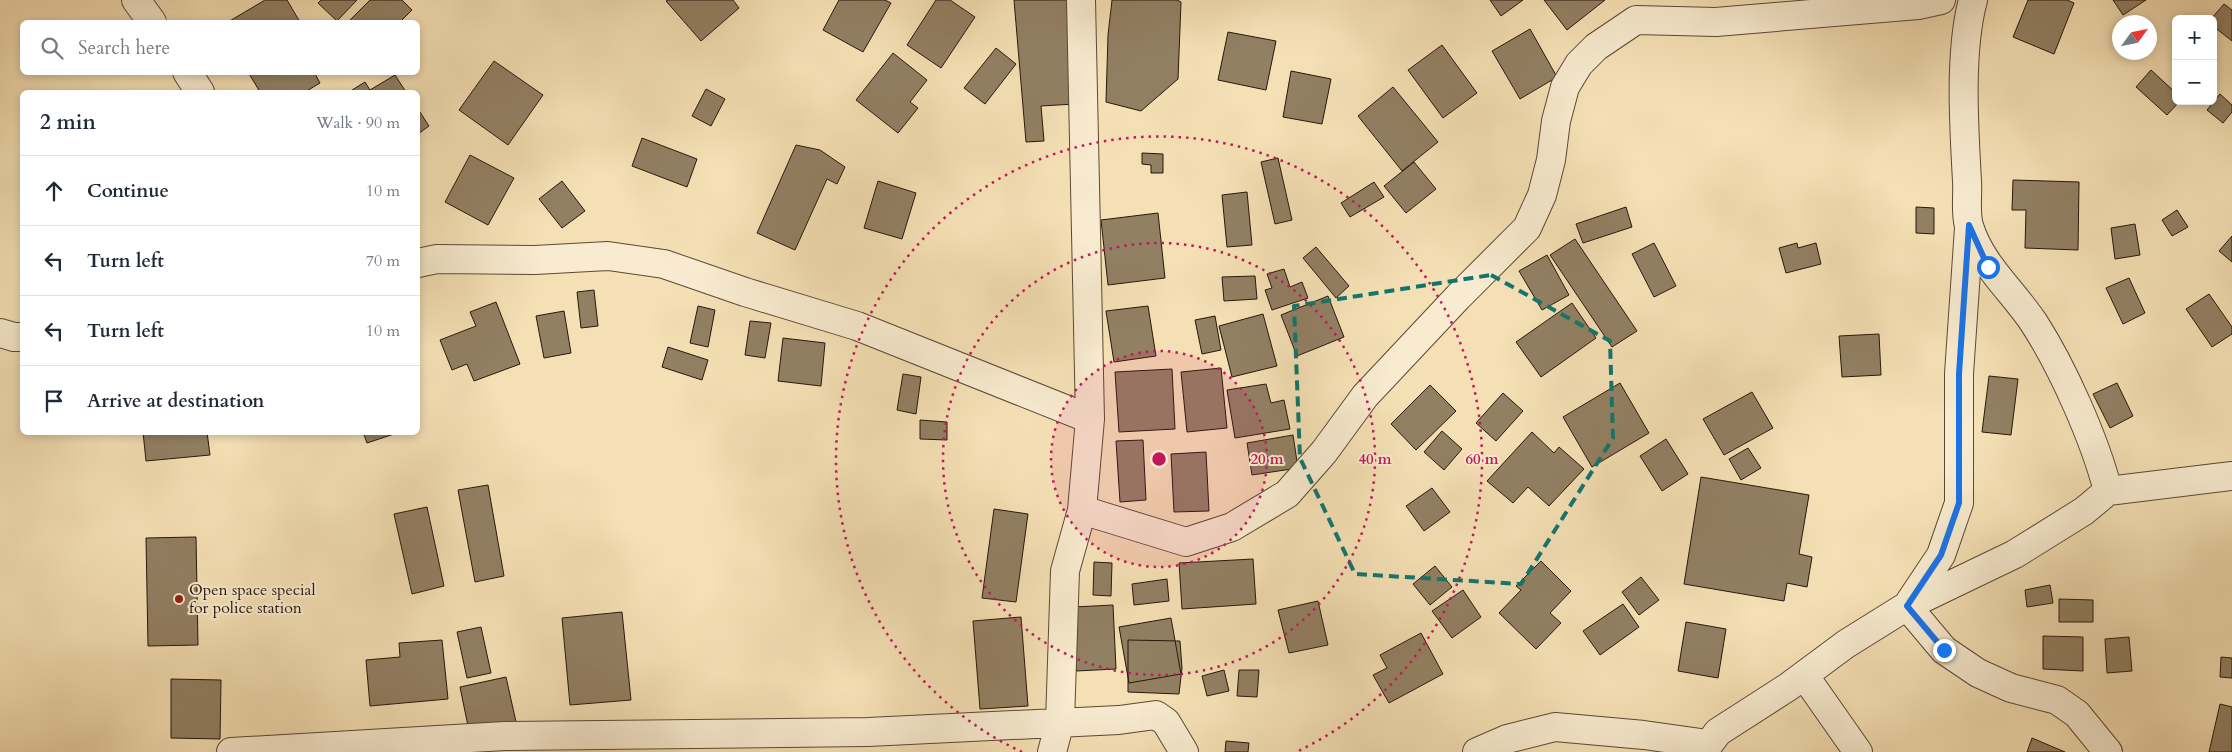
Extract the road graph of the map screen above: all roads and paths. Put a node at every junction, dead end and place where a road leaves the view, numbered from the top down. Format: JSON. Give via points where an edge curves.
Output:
{"nodes":[{"id":1,"x":136,"y":0,"type":"edge"},
{"id":2,"x":1081,"y":0,"type":"edge"},
{"id":3,"x":1941,"y":0,"type":"edge"},
{"id":4,"x":1973,"y":0,"type":"edge"},
{"id":5,"x":1635,"y":10,"type":"edge"},
{"id":6,"x":151,"y":20,"type":"edge"},
{"id":7,"x":189,"y":75,"type":"edge"},
{"id":8,"x":199,"y":90,"type":"edge"},
{"id":9,"x":1969,"y":225,"type":"junction"},
{"id":10,"x":420,"y":263,"type":"edge"},
{"id":11,"x":0,"y":333,"type":"edge"},
{"id":12,"x":20,"y":337,"type":"edge"},
{"id":13,"x":1090,"y":419,"type":"junction"},
{"id":14,"x":2232,"y":476,"type":"edge"},
{"id":15,"x":2108,"y":491,"type":"junction"},
{"id":16,"x":1082,"y":510,"type":"junction"},
{"id":17,"x":1907,"y":606,"type":"junction"},
{"id":18,"x":1804,"y":675,"type":"junction"},
{"id":19,"x":1060,"y":722,"type":"junction"},
{"id":20,"x":1705,"y":748,"type":"edge"},
{"id":21,"x":259,"y":751,"type":"edge"},
{"id":22,"x":230,"y":752,"type":"edge"},
{"id":23,"x":1052,"y":752,"type":"edge"},
{"id":24,"x":1184,"y":752,"type":"edge"},
{"id":25,"x":1477,"y":752,"type":"edge"},
{"id":26,"x":1858,"y":752,"type":"edge"},
{"id":27,"x":2108,"y":752,"type":"edge"}],
"edges":[{"from":1,"to":6,"type":"street"},
{"from":2,"to":13,"type":"street"},
{"from":3,"to":5,"type":"street","via":[[1918,5],[1716,22]]},
{"from":4,"to":9,"type":"street","via":[[1965,58]]},
{"from":5,"to":16,"type":"street","via":[[1579,64],[1565,87],[1542,195],[1528,228],[1365,396],[1324,452],[1287,494],[1232,527],[1186,542]]},
{"from":7,"to":8,"type":"street"},
{"from":9,"to":15,"type":"street","via":[[1988,267],[2033,322],[2062,375],[2102,466]]},
{"from":9,"to":17,"type":"street","via":[[1959,374],[1959,503],[1941,555]]},
{"from":10,"to":13,"type":"street","via":[[437,259],[535,260],[608,256],[664,264],[857,326]]},
{"from":11,"to":12,"type":"street"},
{"from":13,"to":16,"type":"street"},
{"from":14,"to":15,"type":"street"},
{"from":15,"to":17,"type":"street","via":[[2084,511],[2015,554]]},
{"from":16,"to":19,"type":"street","via":[[1065,571]]},
{"from":17,"to":18,"type":"street"},
{"from":17,"to":27,"type":"street","via":[[1944,650],[1978,673],[2011,688],[2057,700],[2077,714]]},
{"from":18,"to":20,"type":"street","via":[[1718,732]]},
{"from":18,"to":26,"type":"street"},
{"from":19,"to":21,"type":"street","via":[[868,732],[505,736]]},
{"from":19,"to":23,"type":"street"},
{"from":19,"to":24,"type":"street","via":[[1156,715],[1166,722]]},
{"from":20,"to":25,"type":"street","via":[[1644,735],[1555,727],[1507,738]]},
{"from":21,"to":22,"type":"street"}]}
